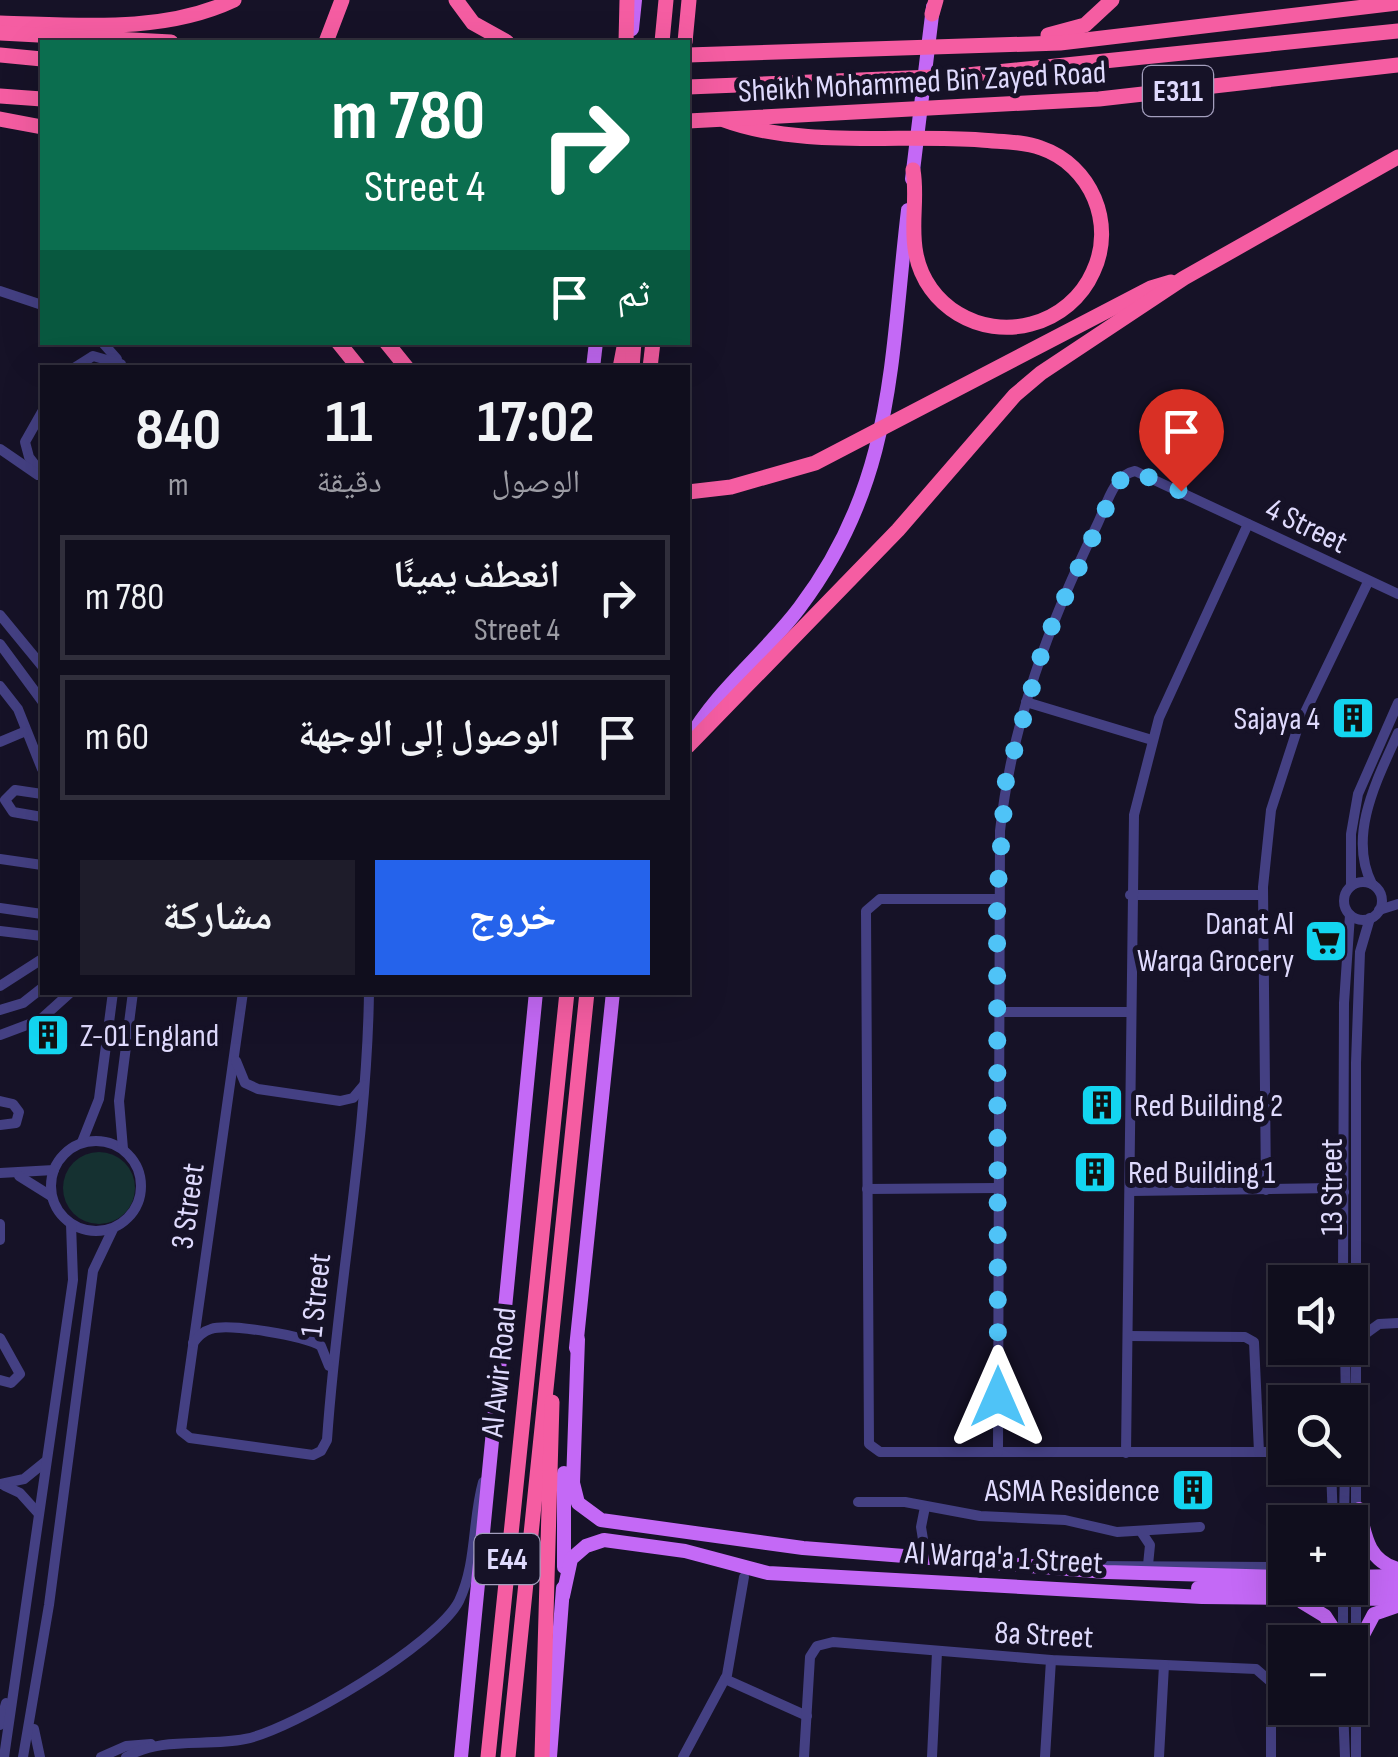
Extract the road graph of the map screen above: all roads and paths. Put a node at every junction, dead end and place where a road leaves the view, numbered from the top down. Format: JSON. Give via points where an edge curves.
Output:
{"nodes":[{"id":1,"x":234,"y":0,"type":"edge"},
{"id":2,"x":342,"y":0,"type":"edge"},
{"id":3,"x":456,"y":0,"type":"edge"},
{"id":4,"x":627,"y":0,"type":"edge"},
{"id":5,"x":636,"y":0,"type":"edge"},
{"id":6,"x":666,"y":0,"type":"edge"},
{"id":7,"x":690,"y":0,"type":"edge"},
{"id":8,"x":1112,"y":0,"type":"edge"},
{"id":9,"x":1398,"y":3,"type":"edge"},
{"id":10,"x":934,"y":5,"type":"edge"},
{"id":11,"x":0,"y":23,"type":"edge"},
{"id":12,"x":1398,"y":31,"type":"edge"},
{"id":13,"x":0,"y":33,"type":"edge"},
{"id":14,"x":133,"y":40,"type":"edge"},
{"id":15,"x":327,"y":40,"type":"edge"},
{"id":16,"x":504,"y":40,"type":"edge"},
{"id":17,"x":629,"y":40,"type":"edge"},
{"id":18,"x":629,"y":40,"type":"edge"},
{"id":19,"x":662,"y":40,"type":"edge"},
{"id":20,"x":686,"y":40,"type":"edge"},
{"id":21,"x":965,"y":48,"type":"junction"},
{"id":22,"x":0,"y":55,"type":"edge"},
{"id":23,"x":690,"y":55,"type":"edge"},
{"id":24,"x":40,"y":59,"type":"edge"},
{"id":25,"x":1398,"y":65,"type":"edge"},
{"id":26,"x":690,"y":87,"type":"edge"},
{"id":27,"x":0,"y":96,"type":"edge"},
{"id":28,"x":40,"y":99,"type":"edge"},
{"id":29,"x":0,"y":119,"type":"edge"},
{"id":30,"x":724,"y":120,"type":"junction"},
{"id":31,"x":690,"y":121,"type":"edge"},
{"id":32,"x":40,"y":127,"type":"edge"},
{"id":33,"x":1398,"y":157,"type":"edge"},
{"id":34,"x":913,"y":170,"type":"junction"},
{"id":35,"x":1184,"y":278,"type":"junction"},
{"id":36,"x":0,"y":291,"type":"edge"},
{"id":37,"x":40,"y":305,"type":"edge"},
{"id":38,"x":104,"y":345,"type":"edge"},
{"id":39,"x":340,"y":345,"type":"edge"},
{"id":40,"x":388,"y":345,"type":"edge"},
{"id":41,"x":79,"y":365,"type":"edge"},
{"id":42,"x":119,"y":365,"type":"edge"},
{"id":43,"x":121,"y":365,"type":"edge"},
{"id":44,"x":357,"y":365,"type":"edge"},
{"id":45,"x":404,"y":365,"type":"edge"},
{"id":46,"x":40,"y":416,"type":"edge"},
{"id":47,"x":0,"y":449,"type":"edge"},
{"id":48,"x":40,"y":473,"type":"edge"},
{"id":49,"x":40,"y":475,"type":"edge"},
{"id":50,"x":690,"y":492,"type":"edge"},
{"id":51,"x":1248,"y":524,"type":"junction"},
{"id":52,"x":1368,"y":582,"type":"junction"},
{"id":53,"x":1398,"y":594,"type":"edge"},
{"id":54,"x":0,"y":615,"type":"edge"},
{"id":55,"x":0,"y":644,"type":"edge"},
{"id":56,"x":40,"y":664,"type":"edge"},
{"id":57,"x":1,"y":688,"type":"edge"},
{"id":58,"x":40,"y":698,"type":"edge"},
{"id":59,"x":1026,"y":702,"type":"junction"},
{"id":60,"x":1398,"y":703,"type":"edge"},
{"id":61,"x":26,"y":730,"type":"junction"},
{"id":62,"x":1398,"y":733,"type":"edge"},
{"id":63,"x":690,"y":740,"type":"edge"},
{"id":64,"x":1152,"y":740,"type":"junction"},
{"id":65,"x":0,"y":742,"type":"edge"},
{"id":66,"x":690,"y":742,"type":"edge"},
{"id":67,"x":40,"y":763,"type":"edge"},
{"id":68,"x":40,"y":794,"type":"edge"},
{"id":69,"x":40,"y":817,"type":"edge"},
{"id":70,"x":0,"y":859,"type":"edge"},
{"id":71,"x":40,"y":865,"type":"edge"},
{"id":72,"x":1351,"y":886,"type":"junction"},
{"id":73,"x":1376,"y":889,"type":"junction"},
{"id":74,"x":1130,"y":895,"type":"junction"},
{"id":75,"x":1263,"y":895,"type":"junction"},
{"id":76,"x":997,"y":899,"type":"junction"},
{"id":77,"x":1398,"y":902,"type":"edge"},
{"id":78,"x":0,"y":908,"type":"edge"},
{"id":79,"x":1380,"y":910,"type":"junction"},
{"id":80,"x":40,"y":914,"type":"edge"},
{"id":81,"x":1350,"y":915,"type":"junction"},
{"id":82,"x":1370,"y":918,"type":"junction"},
{"id":83,"x":0,"y":931,"type":"edge"},
{"id":84,"x":40,"y":936,"type":"edge"},
{"id":85,"x":40,"y":960,"type":"edge"},
{"id":86,"x":0,"y":986,"type":"edge"},
{"id":87,"x":40,"y":990,"type":"edge"},
{"id":88,"x":68,"y":995,"type":"edge"},
{"id":89,"x":113,"y":995,"type":"edge"},
{"id":90,"x":133,"y":995,"type":"edge"},
{"id":91,"x":243,"y":995,"type":"edge"},
{"id":92,"x":369,"y":995,"type":"edge"},
{"id":93,"x":536,"y":995,"type":"edge"},
{"id":94,"x":567,"y":995,"type":"edge"},
{"id":95,"x":587,"y":995,"type":"edge"},
{"id":96,"x":613,"y":995,"type":"edge"},
{"id":97,"x":0,"y":1010,"type":"edge"},
{"id":98,"x":997,"y":1012,"type":"junction"},
{"id":99,"x":1130,"y":1012,"type":"junction"},
{"id":100,"x":0,"y":1035,"type":"edge"},
{"id":101,"x":234,"y":1055,"type":"junction"},
{"id":102,"x":365,"y":1083,"type":"junction"},
{"id":103,"x":0,"y":1101,"type":"edge"},
{"id":104,"x":0,"y":1125,"type":"edge"},
{"id":105,"x":82,"y":1143,"type":"junction"},
{"id":106,"x":123,"y":1149,"type":"junction"},
{"id":107,"x":54,"y":1170,"type":"junction"},
{"id":108,"x":0,"y":1173,"type":"edge"},
{"id":109,"x":1342,"y":1173,"type":"junction"},
{"id":110,"x":18,"y":1175,"type":"junction"},
{"id":111,"x":998,"y":1188,"type":"junction"},
{"id":112,"x":867,"y":1190,"type":"junction"},
{"id":113,"x":1266,"y":1190,"type":"junction"},
{"id":114,"x":1311,"y":1190,"type":"junction"},
{"id":115,"x":1342,"y":1190,"type":"junction"},
{"id":116,"x":1131,"y":1191,"type":"junction"},
{"id":117,"x":52,"y":1198,"type":"junction"},
{"id":118,"x":1342,"y":1210,"type":"junction"},
{"id":119,"x":0,"y":1224,"type":"edge"},
{"id":120,"x":70,"y":1224,"type":"junction"},
{"id":121,"x":113,"y":1228,"type":"junction"},
{"id":122,"x":0,"y":1240,"type":"edge"},
{"id":123,"x":1356,"y":1256,"type":"junction"},
{"id":124,"x":1343,"y":1265,"type":"edge"},
{"id":125,"x":1356,"y":1265,"type":"edge"},
{"id":126,"x":1368,"y":1316,"type":"edge"},
{"id":127,"x":1398,"y":1323,"type":"edge"},
{"id":128,"x":1379,"y":1324,"type":"junction"},
{"id":129,"x":1368,"y":1332,"type":"edge"},
{"id":130,"x":1129,"y":1336,"type":"junction"},
{"id":131,"x":0,"y":1338,"type":"edge"},
{"id":132,"x":578,"y":1339,"type":"junction"},
{"id":133,"x":193,"y":1343,"type":"junction"},
{"id":134,"x":546,"y":1364,"type":"junction"},
{"id":135,"x":1355,"y":1365,"type":"edge"},
{"id":136,"x":332,"y":1376,"type":"junction"},
{"id":137,"x":0,"y":1380,"type":"edge"},
{"id":138,"x":181,"y":1426,"type":"joint"},
{"id":139,"x":998,"y":1452,"type":"junction"},
{"id":140,"x":1259,"y":1452,"type":"junction"},
{"id":141,"x":1268,"y":1452,"type":"edge"},
{"id":142,"x":1126,"y":1453,"type":"junction"},
{"id":143,"x":45,"y":1462,"type":"junction"},
{"id":144,"x":491,"y":1462,"type":"junction"},
{"id":145,"x":0,"y":1484,"type":"edge"},
{"id":146,"x":858,"y":1502,"type":"dead end"},
{"id":147,"x":1345,"y":1505,"type":"edge"},
{"id":148,"x":925,"y":1507,"type":"junction"},
{"id":149,"x":39,"y":1514,"type":"junction"},
{"id":150,"x":1200,"y":1527,"type":"dead end"},
{"id":151,"x":1142,"y":1533,"type":"junction"},
{"id":152,"x":1368,"y":1547,"type":"edge"},
{"id":153,"x":802,"y":1548,"type":"junction"},
{"id":154,"x":926,"y":1558,"type":"junction"},
{"id":155,"x":1148,"y":1565,"type":"junction"},
{"id":156,"x":1074,"y":1568,"type":"junction"},
{"id":157,"x":1268,"y":1568,"type":"edge"},
{"id":158,"x":1398,"y":1569,"type":"edge"},
{"id":159,"x":789,"y":1574,"type":"junction"},
{"id":160,"x":1268,"y":1575,"type":"edge"},
{"id":161,"x":1398,"y":1576,"type":"edge"},
{"id":162,"x":744,"y":1578,"type":"dead end"},
{"id":163,"x":1368,"y":1584,"type":"edge"},
{"id":164,"x":1398,"y":1587,"type":"edge"},
{"id":165,"x":1268,"y":1588,"type":"edge"},
{"id":166,"x":1368,"y":1588,"type":"edge"},
{"id":167,"x":1157,"y":1592,"type":"junction"},
{"id":168,"x":1368,"y":1593,"type":"edge"},
{"id":169,"x":563,"y":1596,"type":"junction"},
{"id":170,"x":1268,"y":1598,"type":"edge"},
{"id":171,"x":1398,"y":1602,"type":"edge"},
{"id":172,"x":1305,"y":1605,"type":"edge"},
{"id":173,"x":1333,"y":1625,"type":"edge"},
{"id":174,"x":1364,"y":1625,"type":"edge"},
{"id":175,"x":937,"y":1652,"type":"junction"},
{"id":176,"x":1051,"y":1660,"type":"junction"},
{"id":177,"x":18,"y":1664,"type":"junction"},
{"id":178,"x":1164,"y":1666,"type":"junction"},
{"id":179,"x":36,"y":1678,"type":"junction"},
{"id":180,"x":726,"y":1679,"type":"junction"},
{"id":181,"x":807,"y":1716,"type":"junction"},
{"id":182,"x":0,"y":1725,"type":"edge"},
{"id":183,"x":1344,"y":1725,"type":"edge"},
{"id":184,"x":1353,"y":1725,"type":"edge"},
{"id":185,"x":157,"y":1746,"type":"junction"},
{"id":186,"x":129,"y":1756,"type":"edge"},
{"id":187,"x":4,"y":1757,"type":"edge"},
{"id":188,"x":23,"y":1757,"type":"edge"},
{"id":189,"x":40,"y":1757,"type":"edge"},
{"id":190,"x":100,"y":1757,"type":"edge"},
{"id":191,"x":461,"y":1757,"type":"edge"},
{"id":192,"x":488,"y":1757,"type":"edge"},
{"id":193,"x":508,"y":1757,"type":"edge"},
{"id":194,"x":542,"y":1757,"type":"edge"},
{"id":195,"x":550,"y":1757,"type":"edge"},
{"id":196,"x":683,"y":1757,"type":"edge"},
{"id":197,"x":804,"y":1757,"type":"edge"},
{"id":198,"x":932,"y":1757,"type":"edge"},
{"id":199,"x":1046,"y":1757,"type":"edge"},
{"id":200,"x":1159,"y":1757,"type":"edge"},
{"id":201,"x":1271,"y":1757,"type":"edge"},
{"id":202,"x":1345,"y":1757,"type":"edge"},
{"id":203,"x":1356,"y":1757,"type":"edge"}],
"edges":[{"from":1,"to":11,"type":"highway","via":[[135,24]]},
{"from":2,"to":15,"type":"highway"},
{"from":3,"to":16,"type":"highway","via":[[473,22]]},
{"from":4,"to":17,"type":"highway"},
{"from":5,"to":18,"type":"main road"},
{"from":6,"to":19,"type":"highway"},
{"from":7,"to":20,"type":"highway"},
{"from":8,"to":21,"type":"highway","via":[[1085,25]]},
{"from":9,"to":21,"type":"highway"},
{"from":10,"to":34,"type":"main road"},
{"from":12,"to":26,"type":"highway","name":"Sheikh Mohammed Bin Zayed Road","number":"E311","via":[[957,76]]},
{"from":13,"to":14,"type":"highway"},
{"from":21,"to":23,"type":"highway"},
{"from":22,"to":24,"type":"highway"},
{"from":25,"to":30,"type":"highway","name":"Sheikh Mohammed Bin Zayed Road","number":"E311","via":[[1099,100]]},
{"from":27,"to":28,"type":"highway"},
{"from":29,"to":32,"type":"highway"},
{"from":30,"to":31,"type":"highway","name":"Sheikh Mohammed Bin Zayed Road","number":"E311"},
{"from":30,"to":34,"type":"highway","via":[[771,132],[956,138],[1044,149],[1085,180],[1097,204],[1102,240],[1090,280],[1070,304],[1014,327],[986,325],[950,309],[932,290],[916,254]]},
{"from":33,"to":35,"type":"highway"},
{"from":34,"to":63,"type":"main road","via":[[882,430],[860,508],[800,607],[704,713]]},
{"from":35,"to":50,"type":"highway","via":[[1151,288],[854,444],[774,478]]},
{"from":35,"to":66,"type":"highway","via":[[1015,395],[898,530]]},
{"from":36,"to":37,"type":"street"},
{"from":38,"to":43,"type":"street"},
{"from":39,"to":44,"type":"highway"},
{"from":40,"to":45,"type":"highway"},
{"from":41,"to":42,"type":"street","via":[[93,356]]},
{"from":46,"to":48,"type":"street","via":[[26,442]]},
{"from":47,"to":49,"type":"street"},
{"from":51,"to":52,"type":"street","name":"4 Street"},
{"from":51,"to":59,"type":"street","name":"4 Street","via":[[1141,472],[1122,476],[1057,611]]},
{"from":51,"to":64,"type":"street"},
{"from":52,"to":53,"type":"street","name":"4 Street"},
{"from":52,"to":75,"type":"street","via":[[1282,768]]},
{"from":54,"to":56,"type":"street"},
{"from":55,"to":58,"type":"street"},
{"from":57,"to":61,"type":"street"},
{"from":59,"to":64,"type":"street"},
{"from":59,"to":76,"type":"street","name":"4 Street","via":[[1006,780]]},
{"from":60,"to":72,"type":"street","via":[[1358,794]]},
{"from":61,"to":65,"type":"street"},
{"from":61,"to":67,"type":"street"},
{"from":62,"to":73,"type":"street","via":[[1365,820],[1363,856]]},
{"from":64,"to":74,"type":"street","via":[[1134,815]]},
{"from":68,"to":69,"type":"street","via":[[15,790],[5,800],[13,812]]},
{"from":70,"to":71,"type":"street"},
{"from":72,"to":73,"type":"street"},
{"from":72,"to":81,"type":"street","via":[[1344,898]]},
{"from":73,"to":77,"type":"street"},
{"from":73,"to":79,"type":"street"},
{"from":74,"to":75,"type":"street"},
{"from":74,"to":99,"type":"street"},
{"from":75,"to":113,"type":"street"},
{"from":76,"to":98,"type":"street","name":"4 Street"},
{"from":76,"to":112,"type":"street","via":[[880,898],[866,911]]},
{"from":77,"to":79,"type":"street"},
{"from":78,"to":80,"type":"street"},
{"from":79,"to":82,"type":"street"},
{"from":81,"to":82,"type":"street"},
{"from":81,"to":109,"type":"street","name":"13 Street"},
{"from":82,"to":123,"type":"street","name":"13 Street","via":[[1359,962]]},
{"from":83,"to":84,"type":"street"},
{"from":85,"to":86,"type":"street"},
{"from":87,"to":97,"type":"street"},
{"from":88,"to":100,"type":"street","via":[[40,1020]]},
{"from":89,"to":105,"type":"street","via":[[99,1098]]},
{"from":90,"to":106,"type":"street","via":[[118,1101]]},
{"from":91,"to":101,"type":"street","name":"3 Street"},
{"from":92,"to":102,"type":"street","name":"1 Street"},
{"from":93,"to":144,"type":"main road"},
{"from":94,"to":192,"type":"highway","name":"Al Awir Road","number":"E44"},
{"from":95,"to":134,"type":"highway","name":"Al Awir Road","number":"E44"},
{"from":96,"to":132,"type":"main road"},
{"from":98,"to":99,"type":"street"},
{"from":98,"to":111,"type":"street","name":"4 Street"},
{"from":99,"to":116,"type":"street"},
{"from":101,"to":102,"type":"street","via":[[242,1079],[253,1088],[340,1101],[353,1098]]},
{"from":101,"to":133,"type":"street","name":"3 Street"},
{"from":102,"to":136,"type":"street","name":"1 Street"},
{"from":103,"to":104,"type":"street","via":[[20,1112],[13,1125]]},
{"from":105,"to":106,"type":"street","via":[[100,1140]]},
{"from":105,"to":107,"type":"street"},
{"from":106,"to":121,"type":"street","via":[[138,1168],[141,1192],[132,1214]]},
{"from":107,"to":110,"type":"street"},
{"from":107,"to":117,"type":"street"},
{"from":108,"to":110,"type":"street"},
{"from":109,"to":114,"type":"street"},
{"from":109,"to":115,"type":"street","name":"13 Street"},
{"from":110,"to":117,"type":"street"},
{"from":111,"to":112,"type":"street"},
{"from":111,"to":139,"type":"street","name":"4 Street"},
{"from":112,"to":139,"type":"street","via":[[869,1444],[880,1452]]},
{"from":113,"to":114,"type":"street"},
{"from":113,"to":116,"type":"street"},
{"from":114,"to":115,"type":"street"},
{"from":114,"to":118,"type":"street"},
{"from":115,"to":118,"type":"street","name":"13 Street"},
{"from":115,"to":123,"type":"street","via":[[1350,1200]]},
{"from":116,"to":130,"type":"street"},
{"from":117,"to":120,"type":"street"},
{"from":118,"to":124,"type":"street","name":"13 Street"},
{"from":119,"to":122,"type":"street"},
{"from":120,"to":121,"type":"street","via":[[94,1232]]},
{"from":120,"to":143,"type":"street","via":[[73,1280]]},
{"from":121,"to":179,"type":"street","via":[[94,1271]]},
{"from":123,"to":125,"type":"street","name":"13 Street"},
{"from":126,"to":128,"type":"street"},
{"from":127,"to":128,"type":"street"},
{"from":128,"to":129,"type":"street"},
{"from":130,"to":140,"type":"street","via":[[1245,1336],[1254,1342]]},
{"from":130,"to":142,"type":"street"},
{"from":131,"to":137,"type":"street","via":[[20,1374],[11,1384]]},
{"from":132,"to":153,"type":"main road","name":"Al Warqa'a 1 Street","via":[[574,1497],[588,1514],[615,1524]]},
{"from":132,"to":169,"type":"main road","via":[[566,1420]]},
{"from":133,"to":136,"type":"street","via":[[220,1327],[312,1340],[324,1350]]},
{"from":133,"to":138,"type":"street","name":"3 Street"},
{"from":134,"to":193,"type":"highway","name":"Al Awir Road","number":"E44"},
{"from":134,"to":194,"type":"highway","via":[[552,1410]]},
{"from":135,"to":147,"type":"street","name":"13 Street"},
{"from":136,"to":138,"type":"street","name":"1 Street","via":[[326,1444],[318,1454],[190,1438]]},
{"from":139,"to":142,"type":"street"},
{"from":140,"to":141,"type":"street"},
{"from":140,"to":142,"type":"street"},
{"from":143,"to":145,"type":"street","via":[[24,1478]]},
{"from":143,"to":149,"type":"street"},
{"from":144,"to":185,"type":"street","via":[[464,1590],[431,1636],[276,1730],[242,1740]]},
{"from":144,"to":191,"type":"main road"},
{"from":145,"to":149,"type":"street","via":[[20,1493]]},
{"from":146,"to":148,"type":"street"},
{"from":148,"to":151,"type":"street"},
{"from":148,"to":154,"type":"street"},
{"from":149,"to":177,"type":"street"},
{"from":150,"to":151,"type":"street"},
{"from":151,"to":155,"type":"street","via":[[1151,1550]]},
{"from":152,"to":158,"type":"main road"},
{"from":153,"to":154,"type":"main road","name":"Al Warqa'a 1 Street"},
{"from":153,"to":159,"type":"main road","via":[[756,1553],[760,1566]]},
{"from":154,"to":156,"type":"main road","name":"Al Warqa'a 1 Street"},
{"from":155,"to":156,"type":"street"},
{"from":155,"to":157,"type":"street"},
{"from":156,"to":160,"type":"main road","name":"Al Warqa'a 1 Street"},
{"from":159,"to":167,"type":"main road","name":"Al Warqa'a 1 Street"},
{"from":159,"to":169,"type":"main road","name":"Al Warqa'a 1 Street","via":[[611,1541],[575,1554]]},
{"from":161,"to":163,"type":"main road","name":"Al Warqa'a 1 Street"},
{"from":162,"to":180,"type":"street"},
{"from":164,"to":166,"type":"main road"},
{"from":165,"to":167,"type":"main road"},
{"from":167,"to":170,"type":"main road","name":"Al Warqa'a 1 Street"},
{"from":168,"to":171,"type":"main road","name":"Al Warqa'a 1 Street"},
{"from":169,"to":195,"type":"main road"},
{"from":171,"to":174,"type":"main road"},
{"from":172,"to":173,"type":"main road"},
{"from":175,"to":176,"type":"street","name":"8a Street"},
{"from":175,"to":181,"type":"street","name":"8a Street","via":[[817,1646],[809,1664]]},
{"from":175,"to":198,"type":"street"},
{"from":176,"to":178,"type":"street","name":"8a Street"},
{"from":176,"to":199,"type":"street"},
{"from":177,"to":182,"type":"street"},
{"from":177,"to":187,"type":"street"},
{"from":178,"to":200,"type":"street"},
{"from":178,"to":201,"type":"street","name":"8a Street","via":[[1256,1669],[1267,1675]]},
{"from":179,"to":188,"type":"street"},
{"from":179,"to":189,"type":"street","via":[[33,1740]]},
{"from":180,"to":181,"type":"street"},
{"from":180,"to":196,"type":"street"},
{"from":181,"to":197,"type":"street"},
{"from":183,"to":202,"type":"street"},
{"from":184,"to":203,"type":"street","name":"13 Street"},
{"from":185,"to":186,"type":"street"},
{"from":185,"to":190,"type":"street","via":[[132,1744]]}]}
